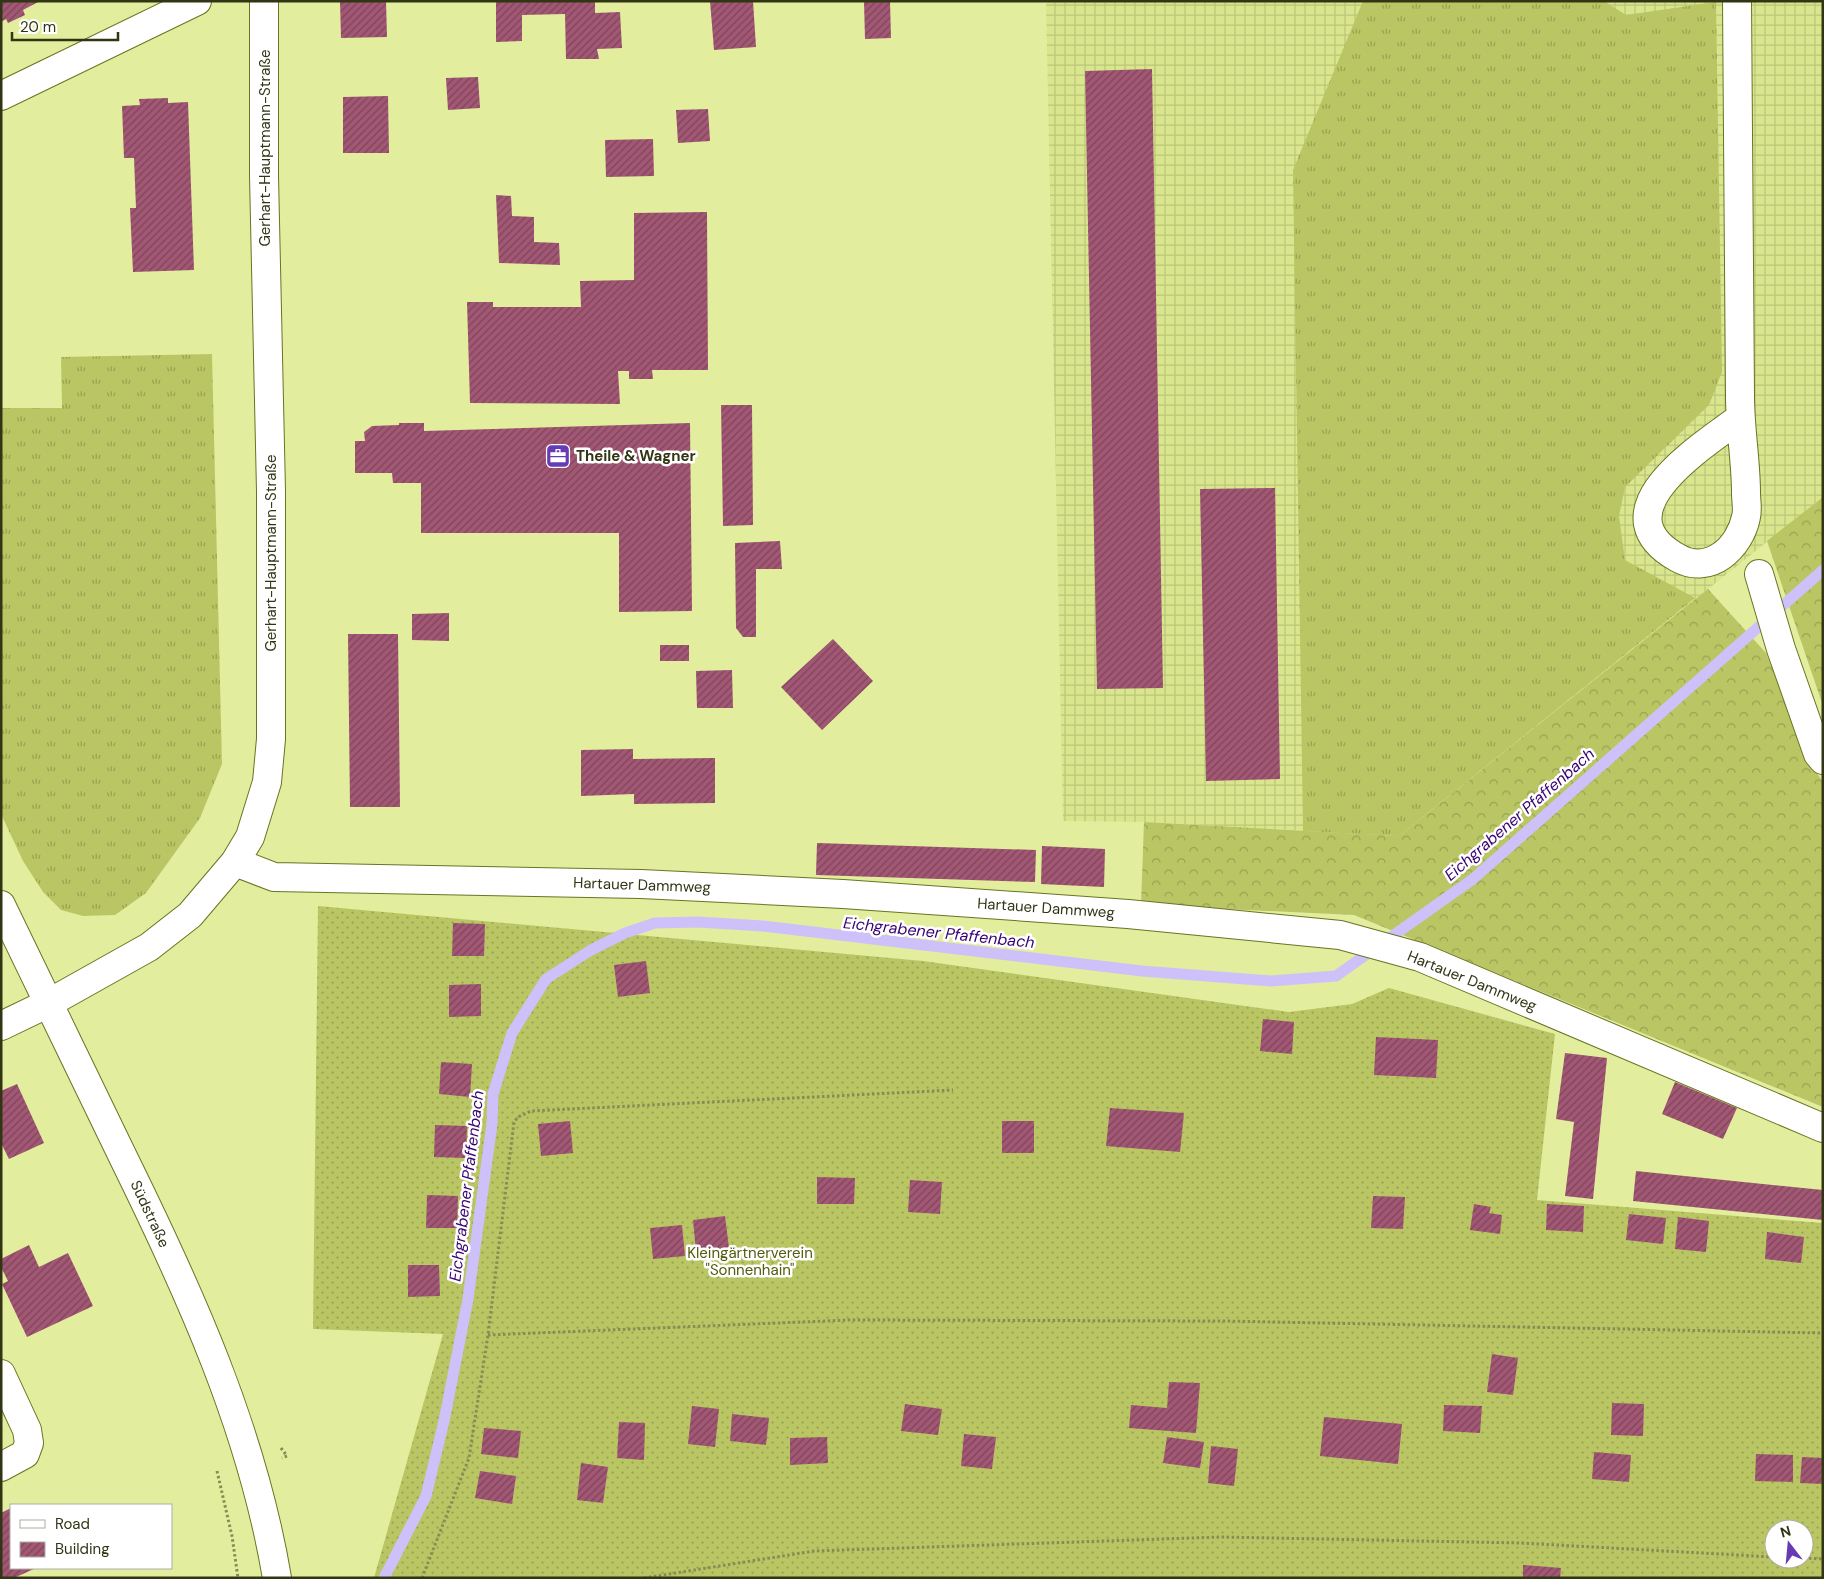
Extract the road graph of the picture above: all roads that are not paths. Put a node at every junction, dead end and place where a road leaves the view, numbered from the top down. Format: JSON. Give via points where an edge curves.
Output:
{"nodes":[{"id":1,"x":197,"y":1,"type":"edge"},
{"id":2,"x":264,"y":1,"type":"edge"},
{"id":3,"x":1737,"y":1,"type":"edge"},
{"id":4,"x":1,"y":96,"type":"edge"},
{"id":5,"x":1740,"y":418,"type":"junction"},
{"id":6,"x":1759,"y":574,"type":"dead end"},
{"id":7,"x":1823,"y":760,"type":"edge"},
{"id":8,"x":235,"y":862,"type":"junction"},
{"id":9,"x":1,"y":905,"type":"edge"},
{"id":10,"x":48,"y":1003,"type":"junction"},
{"id":11,"x":1,"y":1026,"type":"edge"},
{"id":12,"x":1823,"y":1128,"type":"edge"},
{"id":13,"x":1,"y":1374,"type":"edge"},
{"id":14,"x":1,"y":1467,"type":"edge"},
{"id":15,"x":277,"y":1578,"type":"edge"}],
"edges":[{"from":1,"to":4,"type":"street"},
{"from":2,"to":8,"type":"street","name":"Gerhart-Hauptmann-Straße","via":[[272,739],[267,782],[250,837]]},
{"from":3,"to":5,"type":"street"},
{"from":5,"to":5,"type":"street","via":[[1746,516],[1737,542],[1720,558],[1701,562],[1682,560],[1663,549],[1652,532],[1648,519],[1650,502],[1663,480]]},
{"from":6,"to":7,"type":"street","via":[[1781,649],[1818,754]]},
{"from":8,"to":10,"type":"street","name":"Gerhart-Hauptmann-Straße","via":[[190,915],[149,947]]},
{"from":8,"to":12,"type":"street","name":"Hartauer Dammweg","via":[[274,877],[641,884],[843,894],[1128,914],[1352,938],[1405,953]]},
{"from":9,"to":10,"type":"street","name":"Südstraße"},
{"from":10,"to":11,"type":"street","name":"Gerhart-Hauptmann-Straße"},
{"from":10,"to":15,"type":"street","name":"Südstraße","via":[[158,1229],[220,1372],[262,1500]]},
{"from":13,"to":14,"type":"street","via":[[27,1430],[29,1443],[25,1454]]}]}
